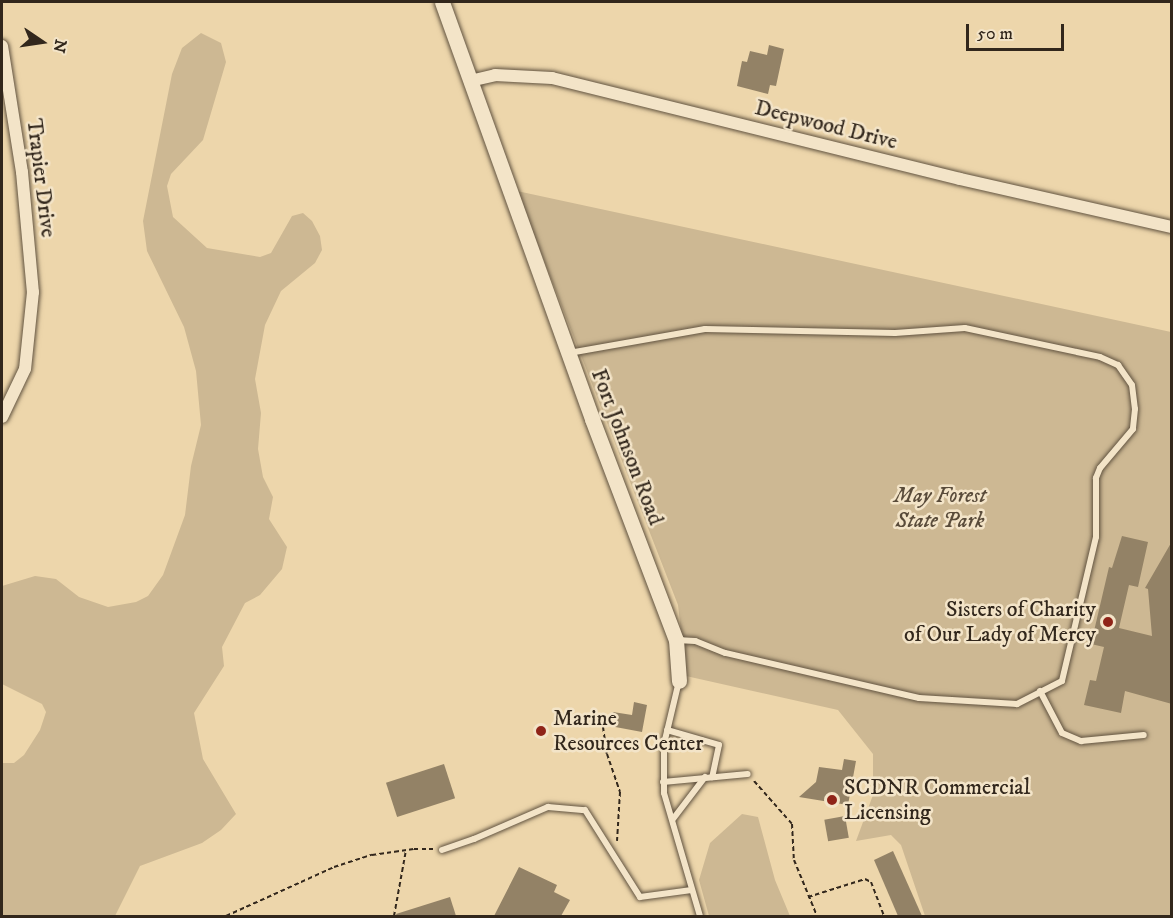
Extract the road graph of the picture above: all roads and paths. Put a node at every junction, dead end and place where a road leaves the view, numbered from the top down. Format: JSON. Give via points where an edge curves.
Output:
{"nodes":[{"id":1,"x":442,"y":2,"type":"edge"},
{"id":2,"x":2,"y":46,"type":"edge"},
{"id":3,"x":470,"y":81,"type":"junction"},
{"id":4,"x":1172,"y":226,"type":"edge"},
{"id":5,"x":568,"y":353,"type":"junction"},
{"id":6,"x":2,"y":417,"type":"edge"},
{"id":7,"x":676,"y":640,"type":"junction"},
{"id":8,"x":679,"y":681,"type":"joint"},
{"id":9,"x":1040,"y":691,"type":"junction"},
{"id":10,"x":603,"y":727,"type":"dead end"},
{"id":11,"x":667,"y":730,"type":"junction"},
{"id":12,"x":1144,"y":735,"type":"dead end"},
{"id":13,"x":748,"y":774,"type":"joint"},
{"id":14,"x":708,"y":777,"type":"junction"},
{"id":15,"x":663,"y":782,"type":"junction"},
{"id":16,"x":673,"y":819,"type":"junction"},
{"id":17,"x":406,"y":850,"type":"junction"},
{"id":18,"x":442,"y":850,"type":"joint"},
{"id":19,"x":612,"y":855,"type":"junction"},
{"id":20,"x":692,"y":890,"type":"junction"},
{"id":21,"x":808,"y":897,"type":"junction"},
{"id":22,"x":226,"y":916,"type":"edge"},
{"id":23,"x":394,"y":916,"type":"edge"},
{"id":24,"x":700,"y":916,"type":"edge"},
{"id":25,"x":817,"y":916,"type":"edge"},
{"id":26,"x":884,"y":916,"type":"edge"}],
"edges":[{"from":1,"to":3,"type":"street","name":"Fort Johnson Road"},
{"from":2,"to":6,"type":"street","name":"Trapier Drive","via":[[22,172],[33,292],[25,369]]},
{"from":3,"to":4,"type":"street","name":"Deepwood Drive","via":[[495,75],[552,78],[960,179]]},
{"from":3,"to":5,"type":"street","name":"Fort Johnson Road"},
{"from":5,"to":7,"type":"street","name":"Fort Johnson Road"},
{"from":5,"to":9,"type":"lane","via":[[705,329],[895,333],[947,327],[1086,353],[1118,365],[1129,377],[1134,394],[1133,429],[1096,478],[1096,537],[1062,681]]},
{"from":7,"to":8,"type":"street","name":"Fort Johnson Road"},
{"from":7,"to":9,"type":"lane","via":[[695,641],[725,653],[919,698],[1017,704]]},
{"from":8,"to":11,"type":"lane","name":"Fort Johnson Road"},
{"from":9,"to":12,"type":"lane","via":[[1062,733],[1081,741]]},
{"from":10,"to":19,"type":"path","via":[[620,792],[618,837]]},
{"from":11,"to":14,"type":"lane","via":[[719,745]]},
{"from":11,"to":15,"type":"lane","name":"Fort Johnson Road"},
{"from":13,"to":14,"type":"lane"},
{"from":13,"to":21,"type":"path","via":[[792,824],[794,860]]},
{"from":14,"to":15,"type":"lane"},
{"from":14,"to":16,"type":"lane"},
{"from":15,"to":16,"type":"lane","name":"Fort Johnson Road"},
{"from":16,"to":20,"type":"lane","name":"Fort Johnson Road"},
{"from":17,"to":18,"type":"path"},
{"from":17,"to":22,"type":"path","via":[[334,867]]},
{"from":17,"to":23,"type":"path"},
{"from":18,"to":19,"type":"lane","via":[[548,807],[585,810]]},
{"from":19,"to":20,"type":"lane","via":[[640,897]]},
{"from":20,"to":24,"type":"lane","name":"Fort Johnson Road"},
{"from":21,"to":25,"type":"path"},
{"from":21,"to":26,"type":"path","via":[[865,879],[871,882]]}]}
